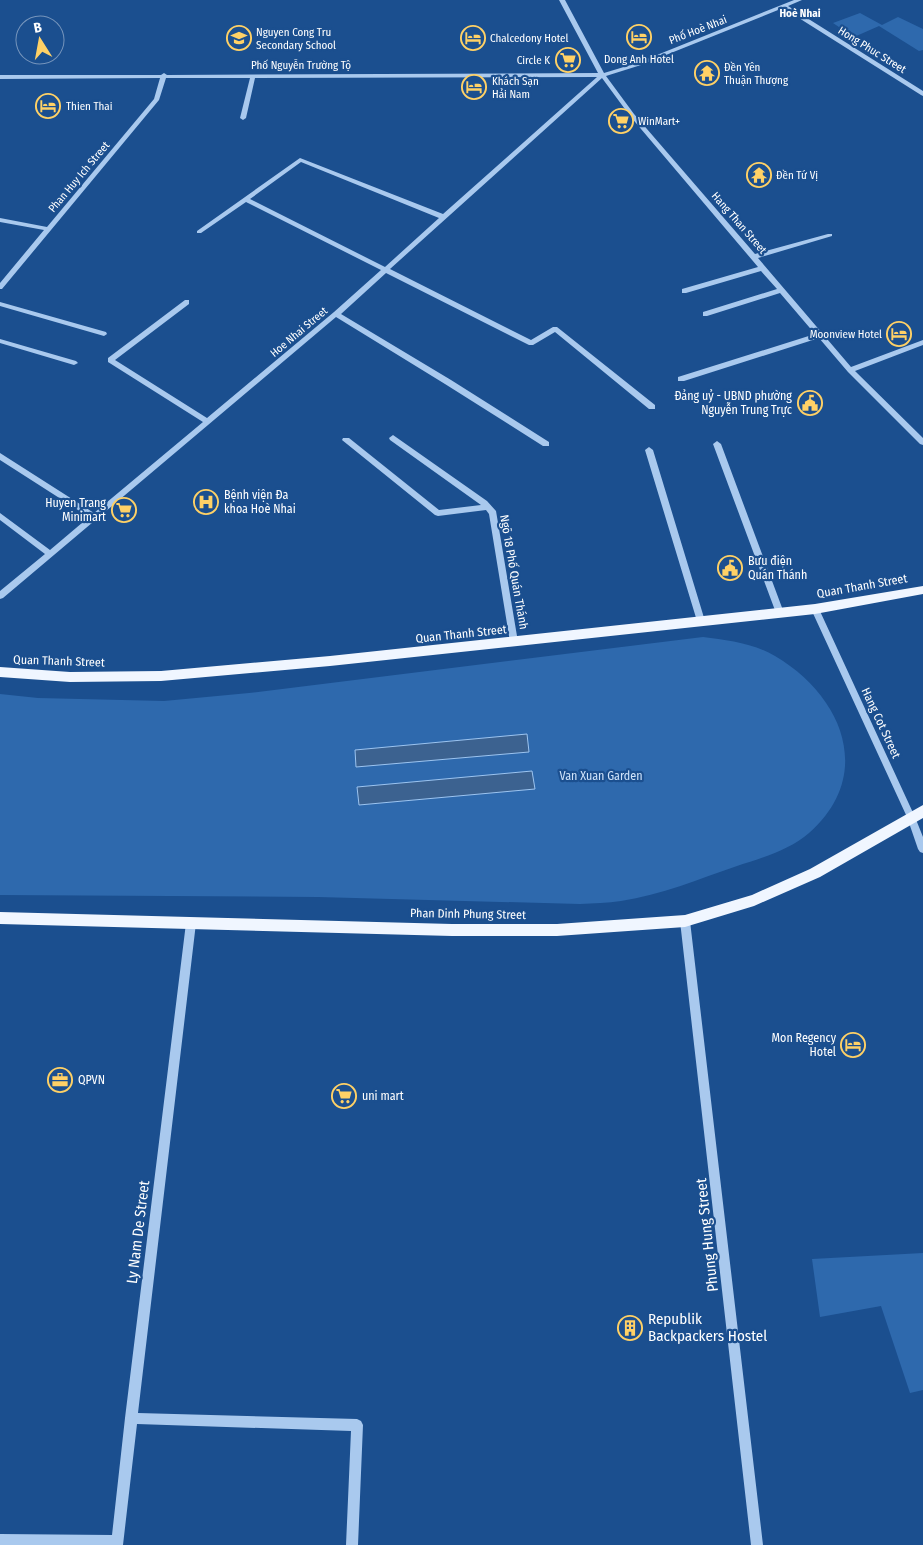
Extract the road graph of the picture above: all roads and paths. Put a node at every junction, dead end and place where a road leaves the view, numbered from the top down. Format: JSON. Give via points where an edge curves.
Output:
{"nodes":[{"id":1,"x":562,"y":0,"type":"edge"},
{"id":2,"x":799,"y":0,"type":"edge"},
{"id":3,"x":785,"y":7,"type":"junction"},
{"id":4,"x":602,"y":75,"type":"junction"},
{"id":5,"x":164,"y":76,"type":"junction"},
{"id":6,"x":254,"y":76,"type":"junction"},
{"id":7,"x":0,"y":77,"type":"edge"},
{"id":8,"x":923,"y":94,"type":"edge"},
{"id":9,"x":243,"y":118,"type":"dead end"},
{"id":10,"x":245,"y":199,"type":"junction"},
{"id":11,"x":444,"y":217,"type":"junction"},
{"id":12,"x":0,"y":220,"type":"edge"},
{"id":13,"x":48,"y":228,"type":"junction"},
{"id":14,"x":199,"y":232,"type":"dead end"},
{"id":15,"x":830,"y":235,"type":"dead end"},
{"id":16,"x":753,"y":257,"type":"junction"},
{"id":17,"x":763,"y":268,"type":"junction"},
{"id":18,"x":386,"y":270,"type":"junction"},
{"id":19,"x":0,"y":287,"type":"edge"},
{"id":20,"x":782,"y":290,"type":"junction"},
{"id":21,"x":684,"y":291,"type":"dead end"},
{"id":22,"x":187,"y":302,"type":"dead end"},
{"id":23,"x":0,"y":304,"type":"edge"},
{"id":24,"x":336,"y":314,"type":"junction"},
{"id":25,"x":705,"y":314,"type":"dead end"},
{"id":26,"x":104,"y":334,"type":"dead end"},
{"id":27,"x":820,"y":335,"type":"junction"},
{"id":28,"x":0,"y":341,"type":"edge"},
{"id":29,"x":923,"y":342,"type":"edge"},
{"id":30,"x":74,"y":363,"type":"dead end"},
{"id":31,"x":850,"y":370,"type":"junction"},
{"id":32,"x":681,"y":379,"type":"dead end"},
{"id":33,"x":652,"y":407,"type":"dead end"},
{"id":34,"x":208,"y":422,"type":"junction"},
{"id":35,"x":393,"y":438,"type":"dead end"},
{"id":36,"x":346,"y":440,"type":"dead end"},
{"id":37,"x":923,"y":442,"type":"edge"},
{"id":38,"x":546,"y":444,"type":"dead end"},
{"id":39,"x":717,"y":444,"type":"dead end"},
{"id":40,"x":649,"y":450,"type":"dead end"},
{"id":41,"x":0,"y":456,"type":"edge"},
{"id":42,"x":489,"y":508,"type":"junction"},
{"id":43,"x":0,"y":516,"type":"edge"},
{"id":44,"x":94,"y":517,"type":"junction"},
{"id":45,"x":50,"y":554,"type":"junction"},
{"id":46,"x":923,"y":590,"type":"edge"},
{"id":47,"x":0,"y":596,"type":"edge"},
{"id":48,"x":815,"y":609,"type":"junction"},
{"id":49,"x":780,"y":613,"type":"junction"},
{"id":50,"x":701,"y":621,"type":"junction"},
{"id":51,"x":514,"y":642,"type":"junction"},
{"id":52,"x":0,"y":672,"type":"edge"},
{"id":53,"x":923,"y":811,"type":"edge"},
{"id":54,"x":911,"y":817,"type":"junction"},
{"id":55,"x":923,"y":848,"type":"edge"},
{"id":56,"x":0,"y":918,"type":"edge"},
{"id":57,"x":685,"y":921,"type":"junction"},
{"id":58,"x":191,"y":923,"type":"junction"},
{"id":59,"x":131,"y":1418,"type":"junction"},
{"id":60,"x":0,"y":1540,"type":"edge"},
{"id":61,"x":117,"y":1543,"type":"edge"},
{"id":62,"x":352,"y":1545,"type":"edge"},
{"id":63,"x":757,"y":1545,"type":"edge"}],
"edges":[{"from":1,"to":4,"type":"street","name":"Hang Than Street"},
{"from":2,"to":3,"type":"street","name":"Phố Hoè Nhai"},
{"from":3,"to":4,"type":"street","name":"Phố Hoè Nhai","via":[[639,64]]},
{"from":3,"to":8,"type":"street","name":"Hong Phuc Street"},
{"from":4,"to":6,"type":"street","name":"Phố Nguyễn Trường Tộ"},
{"from":4,"to":11,"type":"street","name":"Hoe Nhai Street"},
{"from":4,"to":16,"type":"street","name":"Hang Than Street"},
{"from":5,"to":6,"type":"street","name":"Phố Nguyễn Trường Tộ"},
{"from":5,"to":7,"type":"street","name":"Phố Nguyễn Trường Tộ"},
{"from":5,"to":13,"type":"street","name":"Phan Huy Ich Street","via":[[157,99]]},
{"from":6,"to":9,"type":"street"},
{"from":10,"to":11,"type":"street","via":[[300,160]]},
{"from":10,"to":14,"type":"street"},
{"from":10,"to":18,"type":"street"},
{"from":11,"to":18,"type":"street","name":"Hoe Nhai Street"},
{"from":12,"to":13,"type":"street"},
{"from":13,"to":19,"type":"street","name":"Phan Huy Ich Street"},
{"from":15,"to":16,"type":"street"},
{"from":16,"to":17,"type":"street","name":"Hang Than Street"},
{"from":17,"to":20,"type":"street","name":"Hang Than Street"},
{"from":17,"to":21,"type":"street"},
{"from":18,"to":24,"type":"street","name":"Hoe Nhai Street"},
{"from":18,"to":33,"type":"street","via":[[531,343],[555,330]]},
{"from":20,"to":25,"type":"street"},
{"from":20,"to":27,"type":"street","name":"Hang Than Street"},
{"from":22,"to":34,"type":"street","via":[[110,360]]},
{"from":23,"to":26,"type":"street"},
{"from":24,"to":34,"type":"street","name":"Hoe Nhai Street"},
{"from":24,"to":38,"type":"street"},
{"from":27,"to":31,"type":"street","name":"Hang Than Street"},
{"from":27,"to":32,"type":"street"},
{"from":28,"to":30,"type":"street"},
{"from":29,"to":31,"type":"street"},
{"from":31,"to":37,"type":"street","name":"Hang Than Street"},
{"from":34,"to":44,"type":"street","name":"Hoe Nhai Street"},
{"from":35,"to":42,"type":"street","name":"Ngõ 18 Phố Quán Thánh"},
{"from":36,"to":42,"type":"street","name":"Ngõ 18 Phố Quán Thánh","via":[[438,513]]},
{"from":39,"to":49,"type":"street"},
{"from":40,"to":50,"type":"street"},
{"from":41,"to":44,"type":"street"},
{"from":42,"to":51,"type":"street","name":"Ngõ 18 Phố Quán Thánh","via":[[493,513]]},
{"from":43,"to":45,"type":"street"},
{"from":44,"to":45,"type":"street","name":"Hoe Nhai Street"},
{"from":45,"to":47,"type":"street","name":"Hoe Nhai Street"},
{"from":46,"to":48,"type":"main road","name":"Quan Thanh Street"},
{"from":48,"to":49,"type":"main road","name":"Quan Thanh Street"},
{"from":48,"to":54,"type":"street","name":"Hang Cot Street"},
{"from":49,"to":50,"type":"main road","name":"Quan Thanh Street"},
{"from":50,"to":51,"type":"main road","name":"Quan Thanh Street"},
{"from":51,"to":52,"type":"main road","name":"Quan Thanh Street","via":[[161,676],[70,677]]},
{"from":53,"to":54,"type":"main road","name":"Phan Dinh Phung Street"},
{"from":54,"to":55,"type":"street","name":"Hang Cot Street"},
{"from":54,"to":57,"type":"main road","name":"Phan Dinh Phung Street","via":[[815,872],[754,900]]},
{"from":56,"to":58,"type":"main road","name":"Phan Dinh Phung Street"},
{"from":57,"to":58,"type":"main road","name":"Phan Dinh Phung Street","via":[[558,930]]},
{"from":57,"to":63,"type":"street","name":"Phung Hung Street"},
{"from":58,"to":59,"type":"street","name":"Ly Nam De Street"},
{"from":59,"to":61,"type":"street","name":"Ly Nam De Street"},
{"from":59,"to":62,"type":"street","via":[[357,1425]]},
{"from":60,"to":61,"type":"street"}]}
